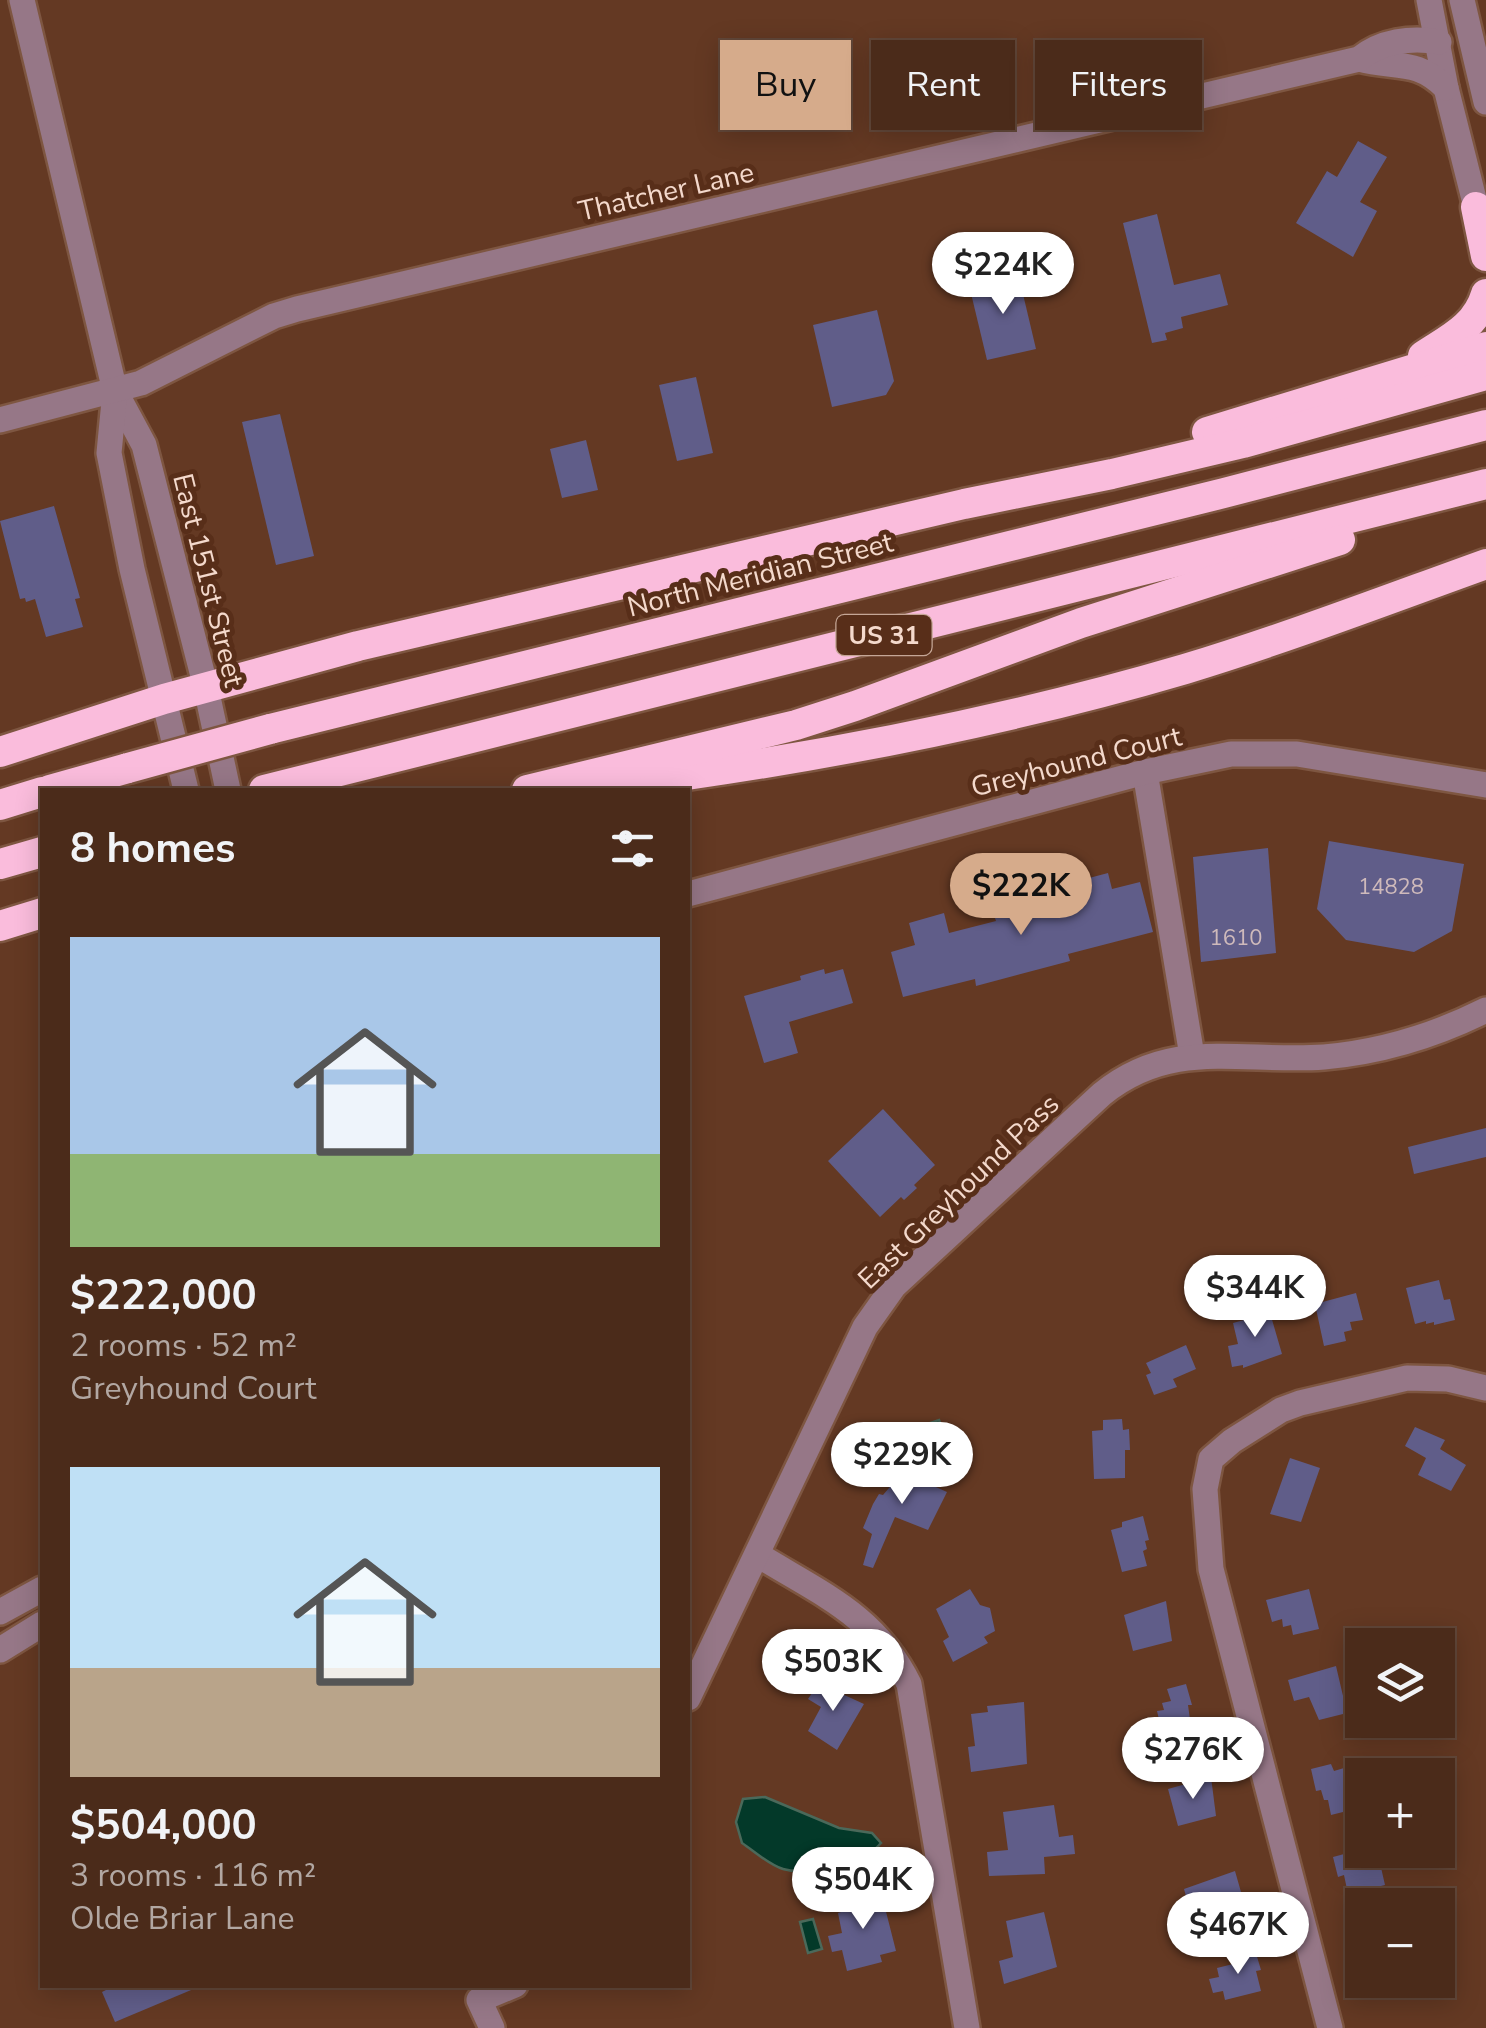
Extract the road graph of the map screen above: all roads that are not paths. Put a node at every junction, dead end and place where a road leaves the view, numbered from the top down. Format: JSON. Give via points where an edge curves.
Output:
{"nodes":[{"id":1,"x":22,"y":0,"type":"edge"},
{"id":2,"x":1429,"y":0,"type":"edge"},
{"id":3,"x":1462,"y":0,"type":"edge"},
{"id":4,"x":1478,"y":28,"type":"edge"},
{"id":5,"x":1439,"y":42,"type":"junction"},
{"id":6,"x":1359,"y":59,"type":"junction"},
{"id":7,"x":1446,"y":88,"type":"junction"},
{"id":8,"x":1486,"y":102,"type":"edge"},
{"id":9,"x":1476,"y":207,"type":"joint"},
{"id":10,"x":1486,"y":256,"type":"edge"},
{"id":11,"x":1486,"y":294,"type":"edge"},
{"id":12,"x":1486,"y":347,"type":"edge"},
{"id":13,"x":1398,"y":375,"type":"junction"},
{"id":14,"x":1486,"y":376,"type":"edge"},
{"id":15,"x":115,"y":391,"type":"junction"},
{"id":16,"x":0,"y":420,"type":"edge"},
{"id":17,"x":1486,"y":425,"type":"edge"},
{"id":18,"x":1486,"y":484,"type":"edge"},
{"id":19,"x":1486,"y":492,"type":"edge"},
{"id":20,"x":964,"y":504,"type":"junction"},
{"id":21,"x":1486,"y":564,"type":"edge"},
{"id":22,"x":1486,"y":586,"type":"edge"},
{"id":23,"x":1319,"y":624,"type":"junction"},
{"id":24,"x":206,"y":688,"type":"junction"},
{"id":25,"x":164,"y":700,"type":"junction"},
{"id":26,"x":0,"y":752,"type":"edge"},
{"id":27,"x":1146,"y":772,"type":"junction"},
{"id":28,"x":1486,"y":785,"type":"edge"},
{"id":29,"x":273,"y":787,"type":"edge"},
{"id":30,"x":57,"y":788,"type":"edge"},
{"id":31,"x":186,"y":788,"type":"edge"},
{"id":32,"x":228,"y":788,"type":"edge"},
{"id":33,"x":535,"y":788,"type":"edge"},
{"id":34,"x":593,"y":788,"type":"edge"},
{"id":35,"x":40,"y":793,"type":"edge"},
{"id":36,"x":0,"y":804,"type":"edge"},
{"id":37,"x":40,"y":853,"type":"edge"},
{"id":38,"x":0,"y":864,"type":"edge"},
{"id":39,"x":690,"y":893,"type":"edge"},
{"id":40,"x":40,"y":915,"type":"edge"},
{"id":41,"x":0,"y":926,"type":"edge"},
{"id":42,"x":1486,"y":1010,"type":"edge"},
{"id":43,"x":1192,"y":1056,"type":"junction"},
{"id":44,"x":1486,"y":1388,"type":"edge"},
{"id":45,"x":758,"y":1555,"type":"junction"},
{"id":46,"x":40,"y":1590,"type":"edge"},
{"id":47,"x":0,"y":1612,"type":"edge"},
{"id":48,"x":40,"y":1625,"type":"edge"},
{"id":49,"x":0,"y":1650,"type":"edge"},
{"id":50,"x":690,"y":1694,"type":"edge"},
{"id":51,"x":473,"y":1992,"type":"edge"},
{"id":52,"x":492,"y":2028,"type":"edge"},
{"id":53,"x":967,"y":2028,"type":"edge"},
{"id":54,"x":1330,"y":2028,"type":"edge"}],
"edges":[{"from":1,"to":15,"type":"street","name":"East 151st Street"},
{"from":2,"to":5,"type":"street"},
{"from":3,"to":4,"type":"street"},
{"from":4,"to":8,"type":"street"},
{"from":5,"to":6,"type":"street","name":"Thatcher Lane","via":[[1411,39],[1374,47]]},
{"from":5,"to":7,"type":"street"},
{"from":6,"to":7,"type":"street","name":"Thatcher Lane","via":[[1411,66]]},
{"from":6,"to":15,"type":"street","name":"Thatcher Lane","via":[[297,308]]},
{"from":7,"to":9,"type":"street"},
{"from":9,"to":10,"type":"highway"},
{"from":11,"to":13,"type":"highway","via":[[1467,327]]},
{"from":12,"to":13,"type":"highway"},
{"from":13,"to":20,"type":"highway"},
{"from":14,"to":20,"type":"highway","via":[[1193,455]]},
{"from":15,"to":16,"type":"street","name":"Thatcher Lane"},
{"from":15,"to":24,"type":"street","name":"East 151st Street","via":[[144,445]]},
{"from":15,"to":25,"type":"street","name":"East 151st Street","via":[[109,452]]},
{"from":17,"to":30,"type":"highway","name":"North Meridian Street","number":"US 31","bridge":true},
{"from":18,"to":29,"type":"highway","number":"US 31"},
{"from":19,"to":33,"type":"highway","via":[[1082,623],[840,711]]},
{"from":20,"to":24,"type":"highway","via":[[522,605]]},
{"from":21,"to":23,"type":"highway"},
{"from":22,"to":23,"type":"highway"},
{"from":23,"to":34,"type":"highway","via":[[1182,670],[957,728]]},
{"from":24,"to":25,"type":"highway"},
{"from":24,"to":32,"type":"street","name":"East 151st Street"},
{"from":25,"to":26,"type":"highway"},
{"from":25,"to":31,"type":"street","name":"East 151st Street"},
{"from":27,"to":28,"type":"street","name":"Greyhound Court","via":[[1230,754],[1297,754]]},
{"from":27,"to":39,"type":"street","name":"Greyhound Court"},
{"from":27,"to":43,"type":"street"},
{"from":35,"to":36,"type":"highway","name":"North Meridian Street","number":"US 31"},
{"from":37,"to":38,"type":"highway"},
{"from":40,"to":41,"type":"highway"},
{"from":42,"to":43,"type":"street","name":"East Greyhound Pass","via":[[1415,1039],[1344,1054]]},
{"from":43,"to":45,"type":"street","name":"East Greyhound Pass","via":[[1119,1080],[894,1286],[856,1344]]},
{"from":44,"to":54,"type":"street","via":[[1432,1378],[1384,1382],[1290,1406],[1211,1459],[1206,1544]]},
{"from":45,"to":50,"type":"street","name":"East Greyhound Pass"},
{"from":45,"to":53,"type":"street","via":[[872,1629],[908,1684]]},
{"from":46,"to":47,"type":"street"},
{"from":48,"to":49,"type":"street"},
{"from":51,"to":52,"type":"street"}]}
